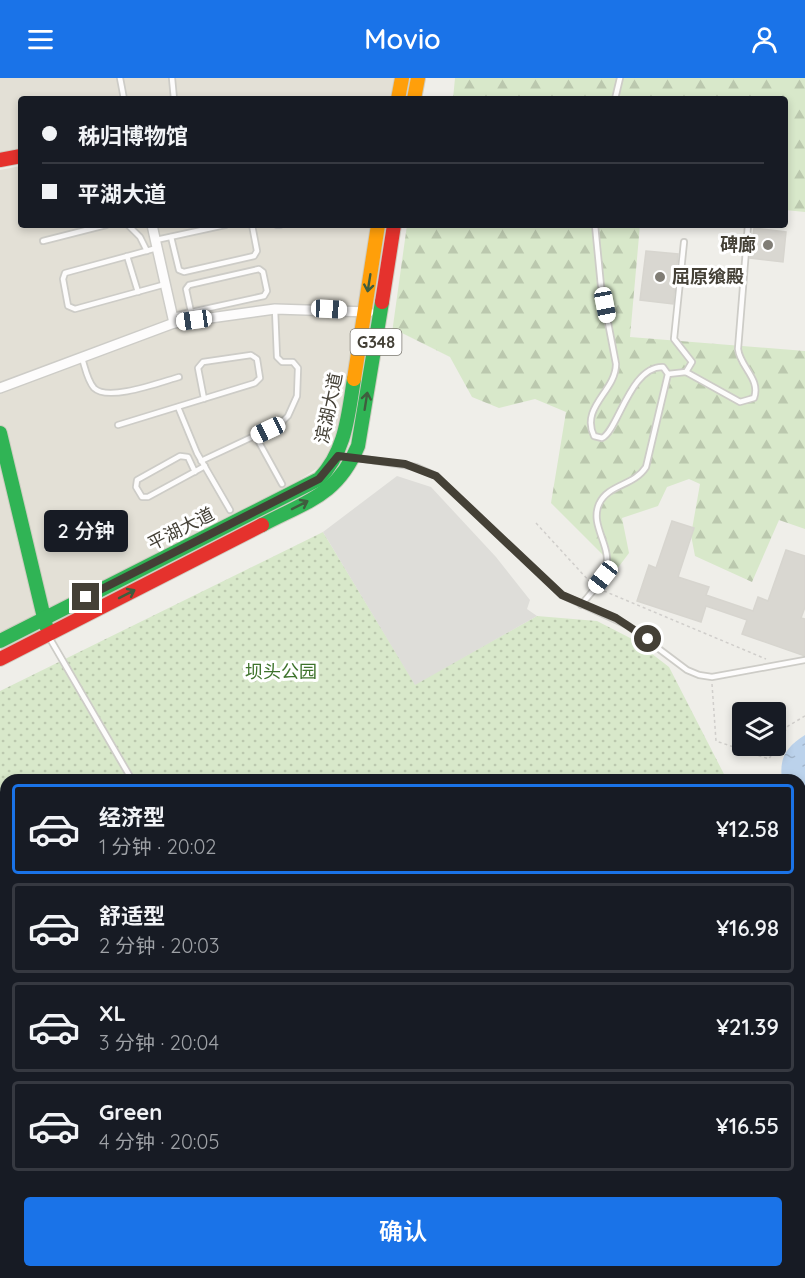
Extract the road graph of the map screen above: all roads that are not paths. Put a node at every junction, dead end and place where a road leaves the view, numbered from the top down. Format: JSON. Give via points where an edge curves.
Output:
{"nodes":[{"id":1,"x":120,"y":78,"type":"edge"},
{"id":2,"x":172,"y":78,"type":"edge"},
{"id":3,"x":402,"y":78,"type":"edge"},
{"id":4,"x":417,"y":78,"type":"edge"},
{"id":5,"x":620,"y":78,"type":"edge"},
{"id":6,"x":123,"y":96,"type":"edge"},
{"id":7,"x":174,"y":96,"type":"edge"},
{"id":8,"x":399,"y":96,"type":"edge"},
{"id":9,"x":414,"y":96,"type":"edge"},
{"id":10,"x":616,"y":96,"type":"edge"},
{"id":11,"x":18,"y":157,"type":"edge"},
{"id":12,"x":0,"y":160,"type":"edge"},
{"id":13,"x":94,"y":228,"type":"edge"},
{"id":14,"x":131,"y":228,"type":"edge"},
{"id":15,"x":152,"y":228,"type":"edge"},
{"id":16,"x":212,"y":228,"type":"edge"},
{"id":17,"x":253,"y":228,"type":"edge"},
{"id":18,"x":378,"y":228,"type":"edge"},
{"id":19,"x":394,"y":228,"type":"edge"},
{"id":20,"x":595,"y":228,"type":"edge"},
{"id":21,"x":748,"y":228,"type":"edge"},
{"id":22,"x":171,"y":237,"type":"junction"},
{"id":23,"x":43,"y":241,"type":"dead end"},
{"id":24,"x":684,"y":242,"type":"dead end"},
{"id":25,"x":154,"y":246,"type":"junction"},
{"id":26,"x":128,"y":256,"type":"junction"},
{"id":27,"x":166,"y":284,"type":"junction"},
{"id":28,"x":138,"y":292,"type":"junction"},
{"id":29,"x":275,"y":309,"type":"junction"},
{"id":30,"x":365,"y":311,"type":"junction"},
{"id":31,"x":191,"y":312,"type":"junction"},
{"id":32,"x":381,"y":312,"type":"junction"},
{"id":33,"x":174,"y":320,"type":"junction"},
{"id":34,"x":82,"y":358,"type":"junction"},
{"id":35,"x":686,"y":372,"type":"junction"},
{"id":36,"x":668,"y":374,"type":"junction"},
{"id":37,"x":179,"y":377,"type":"dead end"},
{"id":38,"x":0,"y":388,"type":"edge"},
{"id":39,"x":204,"y":399,"type":"junction"},
{"id":40,"x":178,"y":407,"type":"junction"},
{"id":41,"x":118,"y":425,"type":"dead end"},
{"id":42,"x":0,"y":434,"type":"edge"},
{"id":43,"x":255,"y":435,"type":"junction"},
{"id":44,"x":338,"y":456,"type":"junction"},
{"id":45,"x":353,"y":458,"type":"junction"},
{"id":46,"x":203,"y":464,"type":"junction"},
{"id":47,"x":195,"y":472,"type":"junction"},
{"id":48,"x":282,"y":484,"type":"dead end"},
{"id":49,"x":230,"y":510,"type":"dead end"},
{"id":50,"x":581,"y":605,"type":"junction"},
{"id":51,"x":44,"y":619,"type":"junction"},
{"id":52,"x":48,"y":634,"type":"junction"},
{"id":53,"x":0,"y":641,"type":"edge"},
{"id":54,"x":0,"y":659,"type":"edge"},
{"id":55,"x":805,"y":660,"type":"edge"},
{"id":56,"x":129,"y":774,"type":"edge"}],
"edges":[{"from":1,"to":6,"type":"lane"},
{"from":2,"to":7,"type":"lane"},
{"from":3,"to":8,"type":"main road"},
{"from":4,"to":9,"type":"main road"},
{"from":5,"to":10,"type":"lane"},
{"from":11,"to":12,"type":"main road"},
{"from":13,"to":23,"type":"lane"},
{"from":14,"to":25,"type":"lane"},
{"from":15,"to":25,"type":"street"},
{"from":16,"to":22,"type":"lane"},
{"from":17,"to":22,"type":"lane","via":[[257,251],[254,256],[184,272],[179,270]]},
{"from":18,"to":30,"type":"main road","name":"滨湖大道","number":"G348","one_way":true},
{"from":19,"to":32,"type":"main road","name":"滨湖大道","number":"G348"},
{"from":20,"to":36,"type":"lane","via":[[601,286],[616,364],[615,376],[594,407],[594,436],[602,438],[609,434],[623,401],[650,371],[663,367]]},
{"from":21,"to":35,"type":"lane","via":[[738,349],[756,384],[754,398],[745,402],[735,400]]},
{"from":22,"to":25,"type":"lane"},
{"from":24,"to":35,"type":"lane","via":[[674,339],[692,362]]},
{"from":25,"to":26,"type":"lane"},
{"from":25,"to":27,"type":"street"},
{"from":26,"to":28,"type":"lane"},
{"from":26,"to":28,"type":"lane","via":[[65,273],[68,306],[75,309]]},
{"from":27,"to":28,"type":"lane"},
{"from":27,"to":33,"type":"street"},
{"from":29,"to":30,"type":"street"},
{"from":29,"to":33,"type":"street"},
{"from":29,"to":43,"type":"lane","via":[[277,357],[298,368],[297,396],[280,424]]},
{"from":30,"to":32,"type":"street"},
{"from":30,"to":44,"type":"main road","name":"滨湖大道","number":"G348"},
{"from":31,"to":31,"type":"lane","via":[[264,296],[267,291],[263,272],[259,269],[189,285],[186,289]]},
{"from":31,"to":33,"type":"lane"},
{"from":45,"to":32,"type":"main road","name":"滨湖大道","number":"G348","one_way":true,"via":[[362,428]]},
{"from":33,"to":34,"type":"street"},
{"from":34,"to":37,"type":"lane","via":[[96,390],[109,394]]},
{"from":34,"to":38,"type":"street"},
{"from":35,"to":36,"type":"lane"},
{"from":36,"to":50,"type":"lane","via":[[646,467],[636,479],[604,496],[599,504],[598,527],[608,561],[603,577]]},
{"from":39,"to":39,"type":"lane","via":[[255,383],[260,378],[257,359],[251,355],[203,362],[198,368]]},
{"from":39,"to":40,"type":"lane"},
{"from":40,"to":41,"type":"lane"},
{"from":40,"to":46,"type":"lane"},
{"from":42,"to":51,"type":"main road"},
{"from":43,"to":46,"type":"lane"},
{"from":43,"to":48,"type":"lane"},
{"from":44,"to":45,"type":"lane"},
{"from":44,"to":51,"type":"main road","name":"平湖大道","number":"G348","via":[[319,479]]},
{"from":45,"to":50,"type":"lane","via":[[416,467],[436,476],[554,589]]},
{"from":52,"to":45,"type":"main road","name":"平湖大道","number":"G348","one_way":true,"via":[[325,492],[339,481]]},
{"from":46,"to":47,"type":"lane"},
{"from":46,"to":49,"type":"lane"},
{"from":47,"to":47,"type":"lane","via":[[148,497],[142,497],[136,487],[137,480],[180,456],[188,457]]},
{"from":50,"to":55,"type":"lane","via":[[633,628],[699,675],[712,677]]},
{"from":51,"to":52,"type":"main road"},
{"from":51,"to":53,"type":"main road","name":"平湖大道","number":"G348"},
{"from":52,"to":54,"type":"main road","name":"平湖大道","number":"G348"},
{"from":52,"to":56,"type":"lane"}]}
